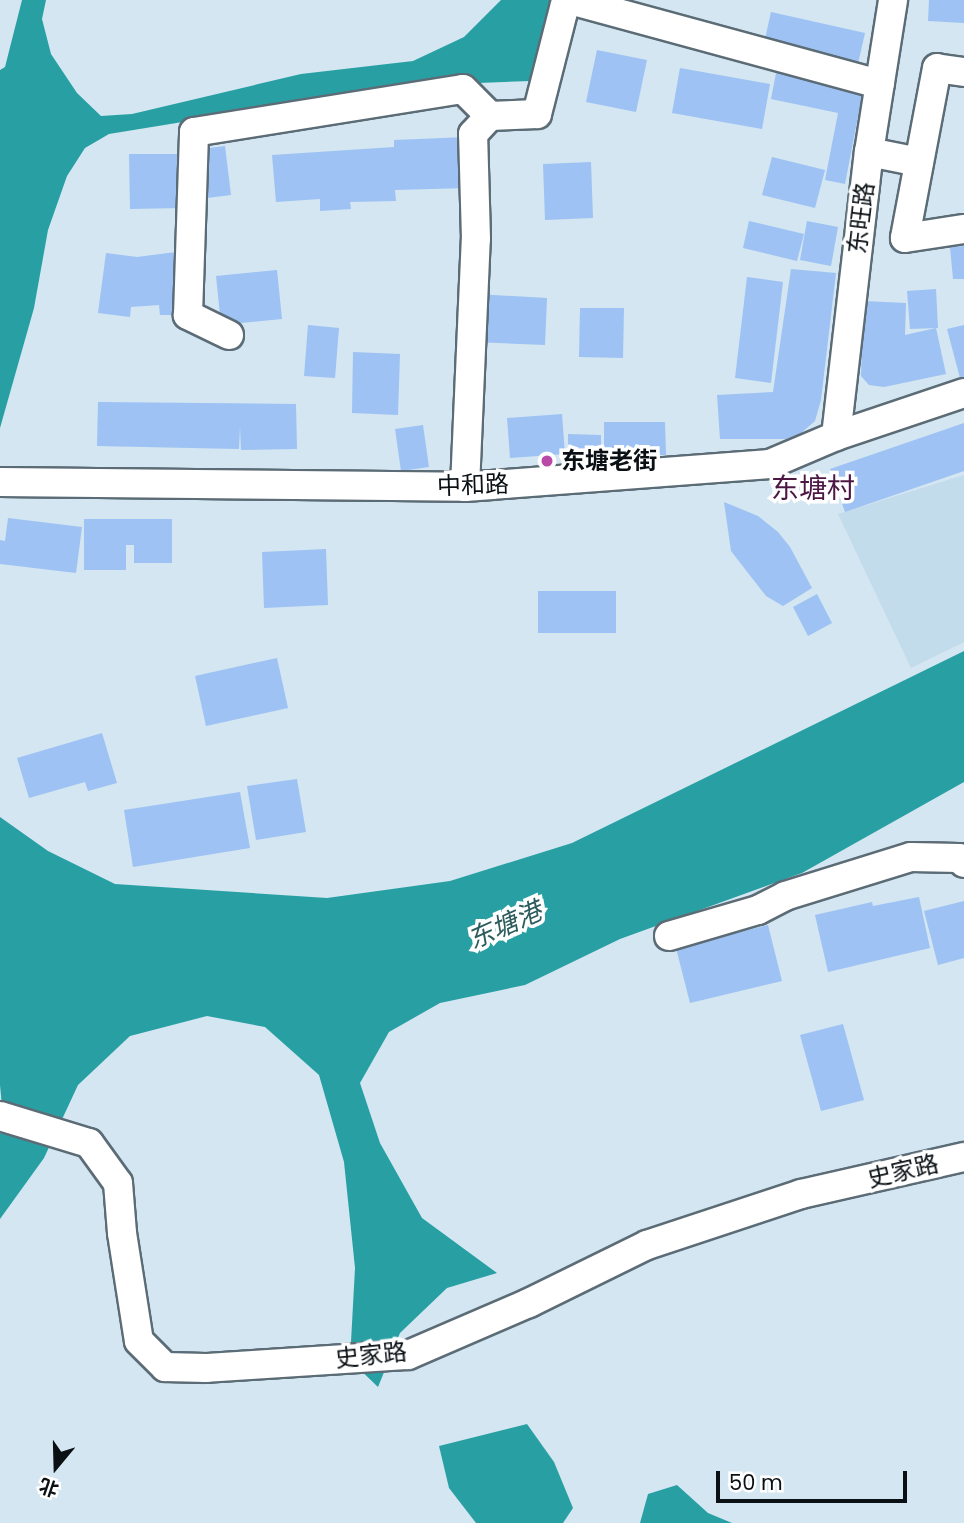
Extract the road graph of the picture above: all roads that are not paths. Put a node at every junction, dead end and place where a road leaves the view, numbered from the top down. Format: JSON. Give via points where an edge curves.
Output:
{"nodes":[{"id":1,"x":568,"y":0,"type":"edge"},
{"id":2,"x":893,"y":0,"type":"edge"},
{"id":3,"x":964,"y":72,"type":"edge"},
{"id":4,"x":880,"y":83,"type":"junction"},
{"id":5,"x":490,"y":116,"type":"junction"},
{"id":6,"x":869,"y":152,"type":"junction"},
{"id":7,"x":919,"y":162,"type":"junction"},
{"id":8,"x":964,"y":229,"type":"edge"},
{"id":9,"x":229,"y":335,"type":"dead end"},
{"id":10,"x":964,"y":393,"type":"edge"},
{"id":11,"x":836,"y":436,"type":"junction"},
{"id":12,"x":5,"y":483,"type":"edge"},
{"id":13,"x":465,"y":487,"type":"junction"},
{"id":14,"x":964,"y":863,"type":"edge"},
{"id":15,"x":669,"y":936,"type":"dead end"},
{"id":16,"x":0,"y":1116,"type":"edge"},
{"id":17,"x":964,"y":1157,"type":"edge"}],
"edges":[{"from":1,"to":4,"type":"street"},
{"from":1,"to":5,"type":"street","via":[[537,114]]},
{"from":2,"to":4,"type":"street","name":"东旺路"},
{"from":3,"to":7,"type":"street","via":[[937,68]]},
{"from":4,"to":6,"type":"street","name":"东旺路"},
{"from":5,"to":9,"type":"street","via":[[463,89],[194,132],[188,314]]},
{"from":5,"to":13,"type":"street","via":[[473,134],[476,239]]},
{"from":6,"to":7,"type":"street"},
{"from":6,"to":11,"type":"street","name":"东旺路"},
{"from":7,"to":8,"type":"street","via":[[905,237]]},
{"from":10,"to":11,"type":"street","name":"中和路"},
{"from":11,"to":13,"type":"street","name":"中和路","via":[[770,464]]},
{"from":12,"to":13,"type":"street","name":"中和路"},
{"from":14,"to":15,"type":"street","via":[[959,858],[911,857]]},
{"from":16,"to":17,"type":"street","name":"史家路","via":[[89,1143],[118,1183],[139,1341],[165,1367],[408,1355],[647,1245],[801,1194]]}]}
